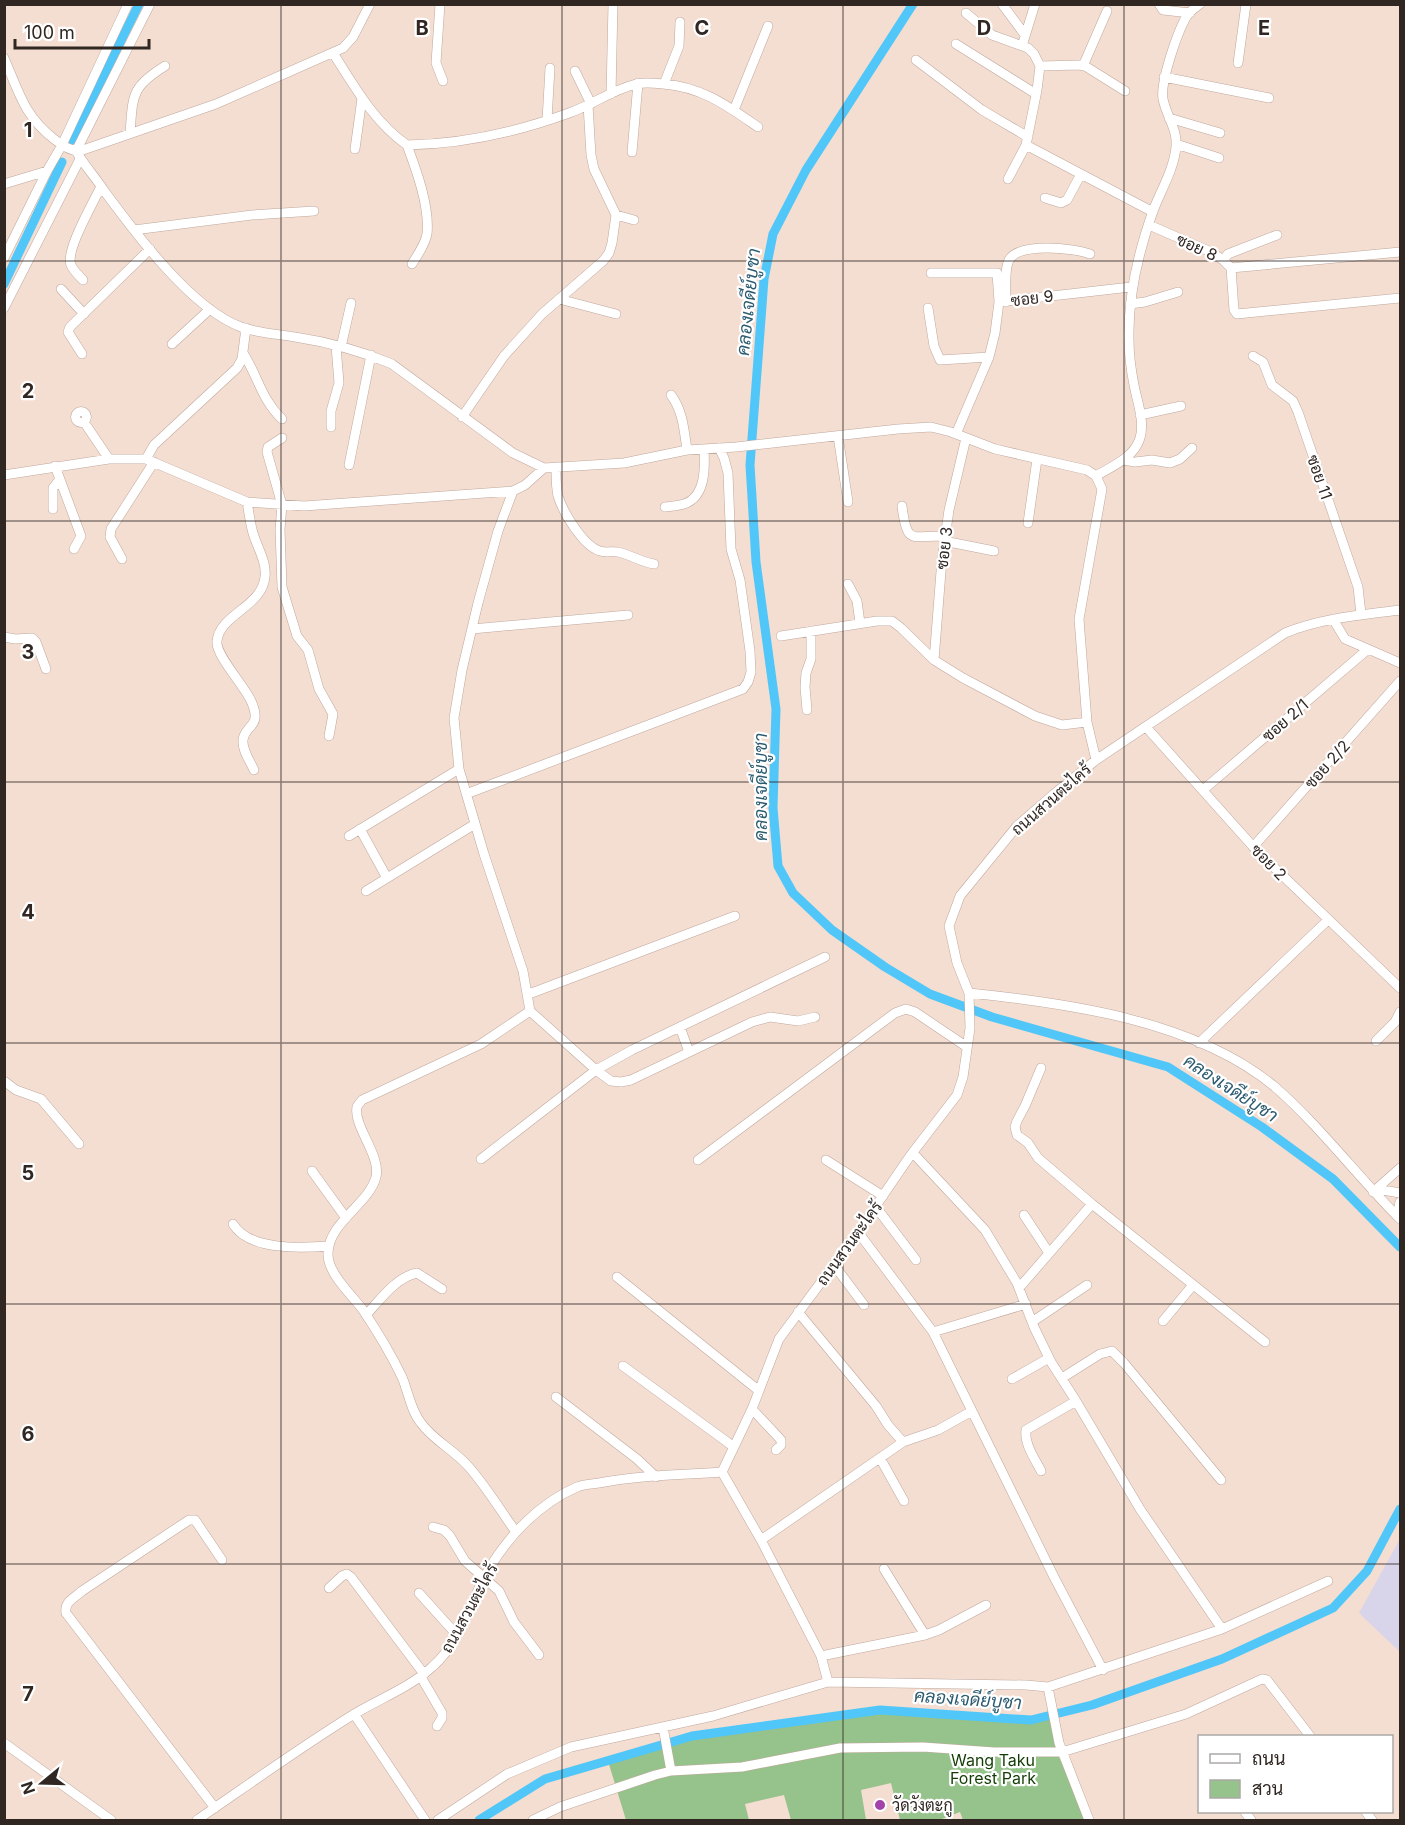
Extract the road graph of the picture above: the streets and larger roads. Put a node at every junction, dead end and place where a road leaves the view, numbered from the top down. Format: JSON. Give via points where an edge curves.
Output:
{"nodes":[{"id":1,"x":128,"y":4,"type":"edge"},
{"id":2,"x":150,"y":4,"type":"edge"},
{"id":3,"x":370,"y":4,"type":"edge"},
{"id":4,"x":440,"y":4,"type":"edge"},
{"id":5,"x":613,"y":4,"type":"edge"},
{"id":6,"x":1002,"y":4,"type":"edge"},
{"id":7,"x":1035,"y":4,"type":"edge"},
{"id":8,"x":1159,"y":4,"type":"edge"},
{"id":9,"x":1200,"y":4,"type":"edge"},
{"id":10,"x":1245,"y":4,"type":"edge"},
{"id":11,"x":1107,"y":11,"type":"dead end"},
{"id":12,"x":966,"y":13,"type":"dead end"},
{"id":13,"x":1190,"y":13,"type":"junction"},
{"id":14,"x":680,"y":22,"type":"dead end"},
{"id":15,"x":768,"y":26,"type":"dead end"},
{"id":16,"x":1025,"y":35,"type":"junction"},
{"id":17,"x":956,"y":44,"type":"dead end"},
{"id":18,"x":1022,"y":46,"type":"junction"},
{"id":19,"x":333,"y":53,"type":"junction"},
{"id":20,"x":4,"y":58,"type":"edge"},
{"id":21,"x":916,"y":60,"type":"dead end"},
{"id":22,"x":1238,"y":63,"type":"dead end"},
{"id":23,"x":165,"y":66,"type":"dead end"},
{"id":24,"x":1040,"y":66,"type":"junction"},
{"id":25,"x":1083,"y":66,"type":"junction"},
{"id":26,"x":550,"y":68,"type":"dead end"},
{"id":27,"x":575,"y":72,"type":"dead end"},
{"id":28,"x":1164,"y":77,"type":"junction"},
{"id":29,"x":442,"y":81,"type":"dead end"},
{"id":30,"x":638,"y":83,"type":"junction"},
{"id":31,"x":664,"y":84,"type":"junction"},
{"id":32,"x":1125,"y":91,"type":"dead end"},
{"id":33,"x":611,"y":94,"type":"junction"},
{"id":34,"x":1036,"y":94,"type":"junction"},
{"id":35,"x":362,"y":98,"type":"junction"},
{"id":36,"x":1269,"y":98,"type":"dead end"},
{"id":37,"x":589,"y":105,"type":"junction"},
{"id":38,"x":734,"y":110,"type":"junction"},
{"id":39,"x":1169,"y":118,"type":"junction"},
{"id":40,"x":547,"y":120,"type":"junction"},
{"id":41,"x":758,"y":127,"type":"dead end"},
{"id":42,"x":130,"y":133,"type":"junction"},
{"id":43,"x":1220,"y":134,"type":"dead end"},
{"id":44,"x":1027,"y":141,"type":"junction"},
{"id":45,"x":1176,"y":144,"type":"junction"},
{"id":46,"x":62,"y":145,"type":"junction"},
{"id":47,"x":407,"y":145,"type":"junction"},
{"id":48,"x":355,"y":149,"type":"dead end"},
{"id":49,"x":632,"y":152,"type":"dead end"},
{"id":50,"x":78,"y":155,"type":"junction"},
{"id":51,"x":1219,"y":158,"type":"dead end"},
{"id":52,"x":47,"y":171,"type":"junction"},
{"id":53,"x":1080,"y":174,"type":"junction"},
{"id":54,"x":1008,"y":179,"type":"dead end"},
{"id":55,"x":4,"y":184,"type":"edge"},
{"id":56,"x":102,"y":186,"type":"junction"},
{"id":57,"x":1045,"y":198,"type":"dead end"},
{"id":58,"x":314,"y":211,"type":"dead end"},
{"id":59,"x":1153,"y":212,"type":"junction"},
{"id":60,"x":616,"y":214,"type":"junction"},
{"id":61,"x":634,"y":220,"type":"dead end"},
{"id":62,"x":1149,"y":225,"type":"junction"},
{"id":63,"x":134,"y":230,"type":"junction"},
{"id":64,"x":1277,"y":235,"type":"dead end"},
{"id":65,"x":150,"y":249,"type":"junction"},
{"id":66,"x":1401,"y":252,"type":"edge"},
{"id":67,"x":1090,"y":254,"type":"dead end"},
{"id":68,"x":4,"y":258,"type":"edge"},
{"id":69,"x":1223,"y":260,"type":"junction"},
{"id":70,"x":412,"y":264,"type":"dead end"},
{"id":71,"x":1231,"y":268,"type":"junction"},
{"id":72,"x":931,"y":273,"type":"dead end"},
{"id":73,"x":83,"y":280,"type":"dead end"},
{"id":74,"x":1131,"y":287,"type":"junction"},
{"id":75,"x":61,"y":289,"type":"dead end"},
{"id":76,"x":1178,"y":292,"type":"dead end"},
{"id":77,"x":1401,"y":298,"type":"edge"},
{"id":78,"x":559,"y":299,"type":"junction"},
{"id":79,"x":1003,"y":302,"type":"junction"},
{"id":80,"x":351,"y":303,"type":"dead end"},
{"id":81,"x":1130,"y":304,"type":"junction"},
{"id":82,"x":4,"y":308,"type":"edge"},
{"id":83,"x":928,"y":308,"type":"dead end"},
{"id":84,"x":210,"y":309,"type":"junction"},
{"id":85,"x":84,"y":314,"type":"junction"},
{"id":86,"x":616,"y":314,"type":"dead end"},
{"id":87,"x":246,"y":328,"type":"junction"},
{"id":88,"x":172,"y":344,"type":"dead end"},
{"id":89,"x":339,"y":346,"type":"junction"},
{"id":90,"x":243,"y":353,"type":"junction"},
{"id":91,"x":82,"y":354,"type":"dead end"},
{"id":92,"x":371,"y":355,"type":"junction"},
{"id":93,"x":1253,"y":356,"type":"dead end"},
{"id":94,"x":989,"y":357,"type":"junction"},
{"id":95,"x":671,"y":395,"type":"dead end"},
{"id":96,"x":1181,"y":406,"type":"dead end"},
{"id":97,"x":1140,"y":415,"type":"junction"},
{"id":98,"x":462,"y":417,"type":"junction"},
{"id":99,"x":282,"y":419,"type":"dead end"},
{"id":100,"x":84,"y":422,"type":"dead end"},
{"id":101,"x":331,"y":427,"type":"dead end"},
{"id":102,"x":956,"y":434,"type":"junction"},
{"id":103,"x":838,"y":436,"type":"junction"},
{"id":104,"x":282,"y":438,"type":"dead end"},
{"id":105,"x":966,"y":438,"type":"junction"},
{"id":106,"x":719,"y":448,"type":"junction"},
{"id":107,"x":1192,"y":448,"type":"dead end"},
{"id":108,"x":704,"y":449,"type":"junction"},
{"id":109,"x":687,"y":450,"type":"junction"},
{"id":110,"x":109,"y":459,"type":"junction"},
{"id":111,"x":1037,"y":459,"type":"junction"},
{"id":112,"x":150,"y":460,"type":"junction"},
{"id":113,"x":1123,"y":460,"type":"junction"},
{"id":114,"x":349,"y":465,"type":"dead end"},
{"id":115,"x":55,"y":466,"type":"junction"},
{"id":116,"x":544,"y":468,"type":"junction"},
{"id":117,"x":556,"y":468,"type":"junction"},
{"id":118,"x":4,"y":475,"type":"edge"},
{"id":119,"x":1096,"y":476,"type":"junction"},
{"id":120,"x":60,"y":479,"type":"junction"},
{"id":121,"x":513,"y":491,"type":"junction"},
{"id":122,"x":248,"y":502,"type":"junction"},
{"id":123,"x":848,"y":502,"type":"dead end"},
{"id":124,"x":282,"y":505,"type":"junction"},
{"id":125,"x":902,"y":506,"type":"dead end"},
{"id":126,"x":665,"y":507,"type":"dead end"},
{"id":127,"x":53,"y":510,"type":"dead end"},
{"id":128,"x":1028,"y":523,"type":"dead end"},
{"id":129,"x":945,"y":539,"type":"junction"},
{"id":130,"x":74,"y":549,"type":"dead end"},
{"id":131,"x":994,"y":551,"type":"dead end"},
{"id":132,"x":122,"y":559,"type":"dead end"},
{"id":133,"x":654,"y":564,"type":"dead end"},
{"id":134,"x":848,"y":584,"type":"dead end"},
{"id":135,"x":1401,"y":610,"type":"edge"},
{"id":136,"x":1361,"y":614,"type":"junction"},
{"id":137,"x":627,"y":615,"type":"dead end"},
{"id":138,"x":1333,"y":620,"type":"junction"},
{"id":139,"x":860,"y":623,"type":"junction"},
{"id":140,"x":472,"y":629,"type":"junction"},
{"id":141,"x":811,"y":631,"type":"junction"},
{"id":142,"x":781,"y":636,"type":"dead end"},
{"id":143,"x":4,"y":638,"type":"edge"},
{"id":144,"x":1367,"y":650,"type":"junction"},
{"id":145,"x":934,"y":660,"type":"junction"},
{"id":146,"x":1401,"y":663,"type":"edge"},
{"id":147,"x":46,"y":669,"type":"dead end"},
{"id":148,"x":1401,"y":681,"type":"edge"},
{"id":149,"x":807,"y":710,"type":"dead end"},
{"id":150,"x":1087,"y":722,"type":"junction"},
{"id":151,"x":1146,"y":727,"type":"junction"},
{"id":152,"x":329,"y":736,"type":"dead end"},
{"id":153,"x":1095,"y":760,"type":"junction"},
{"id":154,"x":459,"y":769,"type":"junction"},
{"id":155,"x":254,"y":770,"type":"dead end"},
{"id":156,"x":1203,"y":790,"type":"junction"},
{"id":157,"x":466,"y":794,"type":"junction"},
{"id":158,"x":475,"y":824,"type":"junction"},
{"id":159,"x":360,"y":830,"type":"junction"},
{"id":160,"x":349,"y":836,"type":"dead end"},
{"id":161,"x":1253,"y":847,"type":"junction"},
{"id":162,"x":387,"y":878,"type":"junction"},
{"id":163,"x":366,"y":891,"type":"dead end"},
{"id":164,"x":735,"y":916,"type":"dead end"},
{"id":165,"x":1328,"y":920,"type":"junction"},
{"id":166,"x":825,"y":957,"type":"dead end"},
{"id":167,"x":1401,"y":988,"type":"edge"},
{"id":168,"x":969,"y":993,"type":"junction"},
{"id":169,"x":529,"y":994,"type":"junction"},
{"id":170,"x":530,"y":1011,"type":"junction"},
{"id":171,"x":1401,"y":1012,"type":"edge"},
{"id":172,"x":814,"y":1017,"type":"dead end"},
{"id":173,"x":680,"y":1027,"type":"junction"},
{"id":174,"x":1377,"y":1041,"type":"dead end"},
{"id":175,"x":1199,"y":1043,"type":"junction"},
{"id":176,"x":968,"y":1047,"type":"junction"},
{"id":177,"x":689,"y":1052,"type":"junction"},
{"id":178,"x":1041,"y":1068,"type":"dead end"},
{"id":179,"x":596,"y":1070,"type":"junction"},
{"id":180,"x":4,"y":1081,"type":"edge"},
{"id":181,"x":79,"y":1144,"type":"dead end"},
{"id":182,"x":913,"y":1153,"type":"junction"},
{"id":183,"x":481,"y":1159,"type":"dead end"},
{"id":184,"x":698,"y":1160,"type":"dead end"},
{"id":185,"x":826,"y":1160,"type":"dead end"},
{"id":186,"x":1401,"y":1168,"type":"edge"},
{"id":187,"x":312,"y":1171,"type":"dead end"},
{"id":188,"x":1375,"y":1191,"type":"junction"},
{"id":189,"x":1401,"y":1193,"type":"edge"},
{"id":190,"x":883,"y":1196,"type":"junction"},
{"id":191,"x":1401,"y":1202,"type":"edge"},
{"id":192,"x":1092,"y":1204,"type":"junction"},
{"id":193,"x":876,"y":1207,"type":"junction"},
{"id":194,"x":1024,"y":1215,"type":"dead end"},
{"id":195,"x":346,"y":1218,"type":"junction"},
{"id":196,"x":1399,"y":1218,"type":"edge"},
{"id":197,"x":233,"y":1224,"type":"dead end"},
{"id":198,"x":858,"y":1232,"type":"junction"},
{"id":199,"x":330,"y":1246,"type":"junction"},
{"id":200,"x":1049,"y":1253,"type":"junction"},
{"id":201,"x":916,"y":1260,"type":"dead end"},
{"id":202,"x":834,"y":1265,"type":"junction"},
{"id":203,"x":617,"y":1278,"type":"dead end"},
{"id":204,"x":1087,"y":1285,"type":"dead end"},
{"id":205,"x":1193,"y":1285,"type":"junction"},
{"id":206,"x":1019,"y":1288,"type":"junction"},
{"id":207,"x":442,"y":1289,"type":"dead end"},
{"id":208,"x":1026,"y":1304,"type":"junction"},
{"id":209,"x":864,"y":1305,"type":"dead end"},
{"id":210,"x":798,"y":1312,"type":"junction"},
{"id":211,"x":366,"y":1315,"type":"junction"},
{"id":212,"x":1032,"y":1322,"type":"junction"},
{"id":213,"x":1162,"y":1322,"type":"dead end"},
{"id":214,"x":933,"y":1332,"type":"junction"},
{"id":215,"x":1265,"y":1342,"type":"dead end"},
{"id":216,"x":1049,"y":1358,"type":"junction"},
{"id":217,"x":623,"y":1366,"type":"dead end"},
{"id":218,"x":1062,"y":1378,"type":"junction"},
{"id":219,"x":1012,"y":1379,"type":"dead end"},
{"id":220,"x":758,"y":1390,"type":"junction"},
{"id":221,"x":556,"y":1397,"type":"dead end"},
{"id":222,"x":1077,"y":1401,"type":"junction"},
{"id":223,"x":752,"y":1409,"type":"junction"},
{"id":224,"x":972,"y":1412,"type":"junction"},
{"id":225,"x":903,"y":1442,"type":"junction"},
{"id":226,"x":734,"y":1447,"type":"junction"},
{"id":227,"x":776,"y":1450,"type":"dead end"},
{"id":228,"x":880,"y":1458,"type":"junction"},
{"id":229,"x":1041,"y":1471,"type":"dead end"},
{"id":230,"x":722,"y":1472,"type":"junction"},
{"id":231,"x":656,"y":1477,"type":"junction"},
{"id":232,"x":1221,"y":1480,"type":"dead end"},
{"id":233,"x":904,"y":1502,"type":"dead end"},
{"id":234,"x":433,"y":1527,"type":"dead end"},
{"id":235,"x":516,"y":1532,"type":"junction"},
{"id":236,"x":761,"y":1540,"type":"junction"},
{"id":237,"x":222,"y":1560,"type":"dead end"},
{"id":238,"x":885,"y":1569,"type":"dead end"},
{"id":239,"x":484,"y":1578,"type":"junction"},
{"id":240,"x":1328,"y":1581,"type":"dead end"},
{"id":241,"x":329,"y":1588,"type":"dead end"},
{"id":242,"x":418,"y":1593,"type":"dead end"},
{"id":243,"x":986,"y":1605,"type":"dead end"},
{"id":244,"x":1222,"y":1629,"type":"junction"},
{"id":245,"x":456,"y":1634,"type":"junction"},
{"id":246,"x":925,"y":1635,"type":"junction"},
{"id":247,"x":538,"y":1655,"type":"dead end"},
{"id":248,"x":821,"y":1656,"type":"junction"},
{"id":249,"x":1103,"y":1670,"type":"junction"},
{"id":250,"x":423,"y":1676,"type":"junction"},
{"id":251,"x":828,"y":1682,"type":"junction"},
{"id":252,"x":1048,"y":1687,"type":"junction"},
{"id":253,"x":354,"y":1714,"type":"junction"},
{"id":254,"x":437,"y":1726,"type":"dead end"},
{"id":255,"x":664,"y":1730,"type":"junction"},
{"id":256,"x":1308,"y":1735,"type":"edge"},
{"id":257,"x":4,"y":1743,"type":"edge"},
{"id":258,"x":1061,"y":1747,"type":"junction"},
{"id":259,"x":671,"y":1771,"type":"junction"},
{"id":260,"x":212,"y":1810,"type":"junction"},
{"id":261,"x":111,"y":1821,"type":"edge"},
{"id":262,"x":197,"y":1821,"type":"edge"},
{"id":263,"x":216,"y":1821,"type":"edge"},
{"id":264,"x":425,"y":1821,"type":"edge"},
{"id":265,"x":438,"y":1821,"type":"edge"},
{"id":266,"x":533,"y":1821,"type":"edge"},
{"id":267,"x":1089,"y":1821,"type":"edge"}],
"edges":[{"from":1,"to":46,"type":"street"},
{"from":2,"to":50,"type":"street"},
{"from":3,"to":19,"type":"street","via":[[353,37]]},
{"from":4,"to":29,"type":"street","via":[[436,63]]},
{"from":5,"to":33,"type":"street"},
{"from":6,"to":16,"type":"street"},
{"from":7,"to":16,"type":"street"},
{"from":8,"to":13,"type":"street","via":[[1162,10]]},
{"from":9,"to":13,"type":"street"},
{"from":10,"to":22,"type":"street"},
{"from":11,"to":25,"type":"street"},
{"from":12,"to":18,"type":"street","via":[[992,35]]},
{"from":13,"to":28,"type":"street"},
{"from":14,"to":31,"type":"street","via":[[679,46]]},
{"from":15,"to":38,"type":"street"},
{"from":16,"to":18,"type":"street"},
{"from":17,"to":34,"type":"street"},
{"from":18,"to":24,"type":"street","via":[[1029,48]]},
{"from":19,"to":35,"type":"street"},
{"from":19,"to":42,"type":"street","via":[[216,104]]},
{"from":20,"to":46,"type":"street","via":[[31,117]]},
{"from":21,"to":44,"type":"street"},
{"from":23,"to":42,"type":"street","via":[[149,76],[134,95]]},
{"from":24,"to":25,"type":"street"},
{"from":24,"to":34,"type":"street"},
{"from":25,"to":32,"type":"street"},
{"from":26,"to":40,"type":"street"},
{"from":27,"to":37,"type":"street"},
{"from":28,"to":36,"type":"street"},
{"from":28,"to":39,"type":"street","via":[[1163,97]]},
{"from":30,"to":31,"type":"street"},
{"from":30,"to":33,"type":"street"},
{"from":30,"to":49,"type":"street"},
{"from":31,"to":38,"type":"street","via":[[695,89]]},
{"from":33,"to":37,"type":"street"},
{"from":34,"to":44,"type":"street"},
{"from":35,"to":47,"type":"street"},
{"from":35,"to":48,"type":"street"},
{"from":37,"to":40,"type":"street"},
{"from":37,"to":60,"type":"street","via":[[594,169]]},
{"from":38,"to":41,"type":"street"},
{"from":39,"to":43,"type":"street"},
{"from":39,"to":45,"type":"street"},
{"from":40,"to":47,"type":"street","via":[[475,139]]},
{"from":42,"to":50,"type":"street"},
{"from":44,"to":53,"type":"street"},
{"from":44,"to":54,"type":"street"},
{"from":45,"to":51,"type":"street"},
{"from":45,"to":59,"type":"street","via":[[1174,161]]},
{"from":46,"to":50,"type":"street"},
{"from":46,"to":52,"type":"street"},
{"from":47,"to":70,"type":"street","via":[[419,182],[427,233]]},
{"from":50,"to":56,"type":"street"},
{"from":50,"to":82,"type":"street"},
{"from":52,"to":55,"type":"street"},
{"from":52,"to":68,"type":"street"},
{"from":53,"to":57,"type":"street","via":[[1067,201]]},
{"from":53,"to":59,"type":"street"},
{"from":56,"to":63,"type":"street"},
{"from":56,"to":73,"type":"street","via":[[70,258],[71,267]]},
{"from":58,"to":63,"type":"street"},
{"from":59,"to":62,"type":"street"},
{"from":60,"to":61,"type":"street"},
{"from":60,"to":78,"type":"street","via":[[609,254]]},
{"from":62,"to":69,"type":"street","name":"ซอย 8"},
{"from":62,"to":74,"type":"street"},
{"from":63,"to":65,"type":"street"},
{"from":64,"to":69,"type":"street","name":"ซอย 8"},
{"from":65,"to":84,"type":"street"},
{"from":65,"to":85,"type":"street"},
{"from":66,"to":71,"type":"street"},
{"from":67,"to":79,"type":"street","via":[[1049,248],[1015,254],[1007,268]]},
{"from":69,"to":71,"type":"street"},
{"from":71,"to":77,"type":"street","via":[[1234,310],[1241,315]]},
{"from":72,"to":79,"type":"street","via":[[997,273]]},
{"from":74,"to":79,"type":"street","name":"ซอย 9"},
{"from":74,"to":81,"type":"street"},
{"from":75,"to":85,"type":"street"},
{"from":76,"to":81,"type":"street"},
{"from":78,"to":86,"type":"street"},
{"from":78,"to":98,"type":"street","via":[[504,356]]},
{"from":79,"to":94,"type":"street","name":"ซอย 9"},
{"from":80,"to":89,"type":"street"},
{"from":81,"to":97,"type":"street","via":[[1129,340]]},
{"from":83,"to":94,"type":"street","via":[[940,360]]},
{"from":84,"to":87,"type":"street"},
{"from":84,"to":88,"type":"street"},
{"from":85,"to":91,"type":"street","via":[[68,332]]},
{"from":87,"to":89,"type":"street"},
{"from":87,"to":90,"type":"street"},
{"from":89,"to":92,"type":"street"},
{"from":89,"to":101,"type":"street","via":[[339,383]]},
{"from":90,"to":99,"type":"street","via":[[270,408]]},
{"from":90,"to":112,"type":"street","via":[[226,379],[154,445]]},
{"from":92,"to":98,"type":"street","via":[[392,364]]},
{"from":92,"to":114,"type":"street"},
{"from":93,"to":136,"type":"street","name":"ซอย 11","via":[[1263,362],[1272,386],[1293,401],[1298,412],[1358,587]]},
{"from":94,"to":102,"type":"street","name":"ซอย 9"},
{"from":95,"to":109,"type":"street","via":[[681,415]]},
{"from":96,"to":97,"type":"street"},
{"from":97,"to":113,"type":"street","via":[[1141,437]]},
{"from":98,"to":116,"type":"street","via":[[513,453]]},
{"from":100,"to":110,"type":"street"},
{"from":102,"to":103,"type":"street","via":[[931,427]]},
{"from":102,"to":105,"type":"street"},
{"from":103,"to":106,"type":"street"},
{"from":103,"to":123,"type":"street"},
{"from":104,"to":124,"type":"street","via":[[267,452]]},
{"from":105,"to":111,"type":"street"},
{"from":105,"to":129,"type":"street","name":"ซอย 3"},
{"from":106,"to":108,"type":"street"},
{"from":106,"to":157,"type":"street","via":[[728,473],[730,549],[740,580],[750,651],[748,682],[701,705]]},
{"from":107,"to":113,"type":"street","via":[[1170,463]]},
{"from":108,"to":109,"type":"street"},
{"from":108,"to":126,"type":"street","via":[[705,472],[697,494],[684,504]]},
{"from":109,"to":117,"type":"street","via":[[624,463]]},
{"from":110,"to":112,"type":"street"},
{"from":110,"to":115,"type":"street"},
{"from":111,"to":119,"type":"street","via":[[1087,470]]},
{"from":111,"to":128,"type":"street"},
{"from":112,"to":122,"type":"street"},
{"from":112,"to":132,"type":"street","via":[[111,529],[110,537]]},
{"from":113,"to":119,"type":"street"},
{"from":115,"to":118,"type":"street"},
{"from":115,"to":120,"type":"street"},
{"from":116,"to":117,"type":"street"},
{"from":116,"to":121,"type":"street"},
{"from":117,"to":133,"type":"street","via":[[559,497],[568,517],[593,548]]},
{"from":119,"to":150,"type":"street","via":[[1102,489],[1079,619]]},
{"from":120,"to":127,"type":"street","via":[[53,488]]},
{"from":120,"to":130,"type":"street","via":[[81,536]]},
{"from":121,"to":124,"type":"street"},
{"from":121,"to":140,"type":"street"},
{"from":122,"to":124,"type":"street"},
{"from":122,"to":155,"type":"street","via":[[265,578],[258,595],[225,625],[216,643],[244,686],[256,715],[243,740]]},
{"from":124,"to":152,"type":"street","via":[[282,587],[297,636],[308,650],[319,689],[333,714]]},
{"from":125,"to":129,"type":"street","via":[[904,525],[912,537]]},
{"from":129,"to":131,"type":"street"},
{"from":129,"to":145,"type":"street","name":"ซอย 3"},
{"from":134,"to":139,"type":"street","via":[[857,602]]},
{"from":135,"to":136,"type":"street","name":"ถนนสวนตะไคร้"},
{"from":136,"to":138,"type":"street","name":"ถนนสวนตะไคร้"},
{"from":137,"to":140,"type":"street"},
{"from":138,"to":144,"type":"street","via":[[1345,639]]},
{"from":138,"to":151,"type":"street","name":"ถนนสวนตะไคร้","via":[[1285,633]]},
{"from":139,"to":141,"type":"street"},
{"from":139,"to":145,"type":"street","via":[[892,621]]},
{"from":140,"to":154,"type":"street","via":[[454,718]]},
{"from":141,"to":142,"type":"street"},
{"from":141,"to":149,"type":"street","via":[[805,687]]},
{"from":143,"to":147,"type":"street","via":[[32,638]]},
{"from":144,"to":146,"type":"street"},
{"from":144,"to":156,"type":"street","name":"ซอย 2/1"},
{"from":145,"to":150,"type":"street","via":[[1050,723]]},
{"from":148,"to":161,"type":"street","name":"ซอย 2/2"},
{"from":150,"to":153,"type":"street"},
{"from":151,"to":153,"type":"street","name":"ถนนสวนตะไคร้"},
{"from":151,"to":156,"type":"street","name":"ซอย 2"},
{"from":153,"to":168,"type":"street","name":"ถนนสวนตะไคร้","via":[[1017,826],[960,896],[949,926]]},
{"from":154,"to":157,"type":"street"},
{"from":154,"to":159,"type":"street"},
{"from":156,"to":161,"type":"street","name":"ซอย 2"},
{"from":157,"to":158,"type":"street"},
{"from":158,"to":162,"type":"street"},
{"from":158,"to":169,"type":"street"},
{"from":159,"to":160,"type":"street"},
{"from":159,"to":162,"type":"street"},
{"from":161,"to":165,"type":"street","name":"ซอย 2"},
{"from":162,"to":163,"type":"street"},
{"from":164,"to":169,"type":"street"},
{"from":165,"to":167,"type":"street","name":"ซอย 2"},
{"from":165,"to":175,"type":"street"},
{"from":166,"to":173,"type":"street"},
{"from":168,"to":175,"type":"street","via":[[1107,1013]]},
{"from":168,"to":176,"type":"street","name":"ถนนสวนตะไคร้"},
{"from":169,"to":170,"type":"street"},
{"from":170,"to":179,"type":"street"},
{"from":170,"to":195,"type":"street","via":[[481,1044],[362,1100],[357,1107],[358,1118],[377,1165],[376,1178]]},
{"from":171,"to":174,"type":"street"},
{"from":172,"to":177,"type":"street","via":[[798,1021],[770,1017]]},
{"from":173,"to":177,"type":"street"},
{"from":173,"to":179,"type":"street"},
{"from":175,"to":188,"type":"street","via":[[1276,1088]]},
{"from":176,"to":182,"type":"street","name":"ถนนสวนตะไคร้","via":[[957,1095]]},
{"from":176,"to":184,"type":"street","via":[[915,1012],[906,1009],[896,1013]]},
{"from":177,"to":179,"type":"street","via":[[621,1082],[611,1081]]},
{"from":178,"to":192,"type":"street","via":[[1017,1121],[1017,1135]]},
{"from":179,"to":183,"type":"street"},
{"from":180,"to":181,"type":"street","via":[[41,1099]]},
{"from":182,"to":190,"type":"street","name":"ถนนสวนตะไคร้"},
{"from":182,"to":206,"type":"street","via":[[985,1230]]},
{"from":185,"to":190,"type":"street"},
{"from":186,"to":188,"type":"street"},
{"from":187,"to":195,"type":"street"},
{"from":188,"to":189,"type":"street"},
{"from":188,"to":196,"type":"street"},
{"from":190,"to":193,"type":"street","name":"ถนนสวนตะไคร้"},
{"from":191,"to":196,"type":"street"},
{"from":192,"to":200,"type":"street"},
{"from":192,"to":205,"type":"street"},
{"from":193,"to":198,"type":"street","name":"ถนนสวนตะไคร้"},
{"from":193,"to":201,"type":"street"},
{"from":194,"to":200,"type":"street"},
{"from":195,"to":199,"type":"street"},
{"from":197,"to":199,"type":"street","via":[[243,1235],[276,1246]]},
{"from":198,"to":202,"type":"street","name":"ถนนสวนตะไคร้"},
{"from":198,"to":214,"type":"street"},
{"from":199,"to":211,"type":"street","via":[[327,1253],[331,1266]]},
{"from":200,"to":206,"type":"street"},
{"from":202,"to":209,"type":"street"},
{"from":202,"to":210,"type":"street","name":"ถนนสวนตะไคร้"},
{"from":203,"to":220,"type":"street"},
{"from":204,"to":212,"type":"street"},
{"from":205,"to":213,"type":"street"},
{"from":205,"to":215,"type":"street"},
{"from":206,"to":208,"type":"street"},
{"from":207,"to":211,"type":"street","via":[[417,1274],[410,1275]]},
{"from":208,"to":212,"type":"street"},
{"from":208,"to":214,"type":"street"},
{"from":210,"to":220,"type":"street","name":"ถนนสวนตะไคร้","via":[[779,1339]]},
{"from":210,"to":225,"type":"street"},
{"from":211,"to":235,"type":"street","via":[[402,1377],[418,1420],[468,1466]]},
{"from":212,"to":216,"type":"street"},
{"from":214,"to":224,"type":"street"},
{"from":216,"to":218,"type":"street"},
{"from":216,"to":219,"type":"street"},
{"from":217,"to":226,"type":"street"},
{"from":218,"to":222,"type":"street"},
{"from":218,"to":232,"type":"street","via":[[1100,1354],[1112,1351]]},
{"from":220,"to":223,"type":"street","name":"ถนนสวนตะไคร้"},
{"from":221,"to":231,"type":"street"},
{"from":222,"to":229,"type":"street","via":[[1026,1430],[1028,1445]]},
{"from":222,"to":244,"type":"street","via":[[1140,1509]]},
{"from":223,"to":226,"type":"street","name":"ถนนสวนตะไคร้"},
{"from":223,"to":227,"type":"street","via":[[781,1440]]},
{"from":224,"to":225,"type":"street"},
{"from":224,"to":249,"type":"street"},
{"from":225,"to":228,"type":"street"},
{"from":226,"to":230,"type":"street","name":"ถนนสวนตะไคร้"},
{"from":228,"to":233,"type":"street"},
{"from":228,"to":236,"type":"street"},
{"from":230,"to":231,"type":"street","name":"ถนนสวนตะไคร้"},
{"from":230,"to":236,"type":"street"},
{"from":231,"to":235,"type":"street","name":"ถนนสวนตะไคร้","via":[[579,1486],[547,1504]]},
{"from":234,"to":239,"type":"street","via":[[444,1530],[465,1561]]},
{"from":235,"to":239,"type":"street","name":"ถนนสวนตะไคร้"},
{"from":236,"to":248,"type":"street"},
{"from":237,"to":260,"type":"street","via":[[200,1526],[189,1520],[82,1591],[65,1608]]},
{"from":238,"to":246,"type":"street"},
{"from":239,"to":245,"type":"street","name":"ถนนสวนตะไคร้"},
{"from":239,"to":247,"type":"street","via":[[499,1591],[514,1622]]},
{"from":240,"to":244,"type":"street"},
{"from":241,"to":250,"type":"street","via":[[342,1576],[351,1577]]},
{"from":242,"to":245,"type":"street"},
{"from":243,"to":246,"type":"street"},
{"from":244,"to":249,"type":"street"},
{"from":245,"to":250,"type":"street","name":"ถนนสวนตะไคร้","via":[[438,1662]]},
{"from":246,"to":248,"type":"street"},
{"from":248,"to":251,"type":"street"},
{"from":249,"to":252,"type":"street"},
{"from":250,"to":253,"type":"street","name":"ถนนสวนตะไคร้"},
{"from":250,"to":254,"type":"street","via":[[442,1713]]},
{"from":251,"to":252,"type":"street"},
{"from":251,"to":255,"type":"street"},
{"from":252,"to":258,"type":"street"},
{"from":253,"to":260,"type":"street","name":"ถนนสวนตะไคร้"},
{"from":253,"to":264,"type":"street"},
{"from":255,"to":259,"type":"street"},
{"from":255,"to":265,"type":"street","via":[[571,1747],[507,1774]]},
{"from":256,"to":258,"type":"street","via":[[1262,1678],[1186,1714]]},
{"from":257,"to":261,"type":"street"},
{"from":258,"to":259,"type":"street","via":[[994,1752],[923,1747],[840,1748],[742,1767]]},
{"from":258,"to":267,"type":"street"},
{"from":259,"to":266,"type":"street","via":[[603,1791]]},
{"from":260,"to":262,"type":"street","name":"ถนนสวนตะไคร้"},
{"from":260,"to":263,"type":"street"}]}
